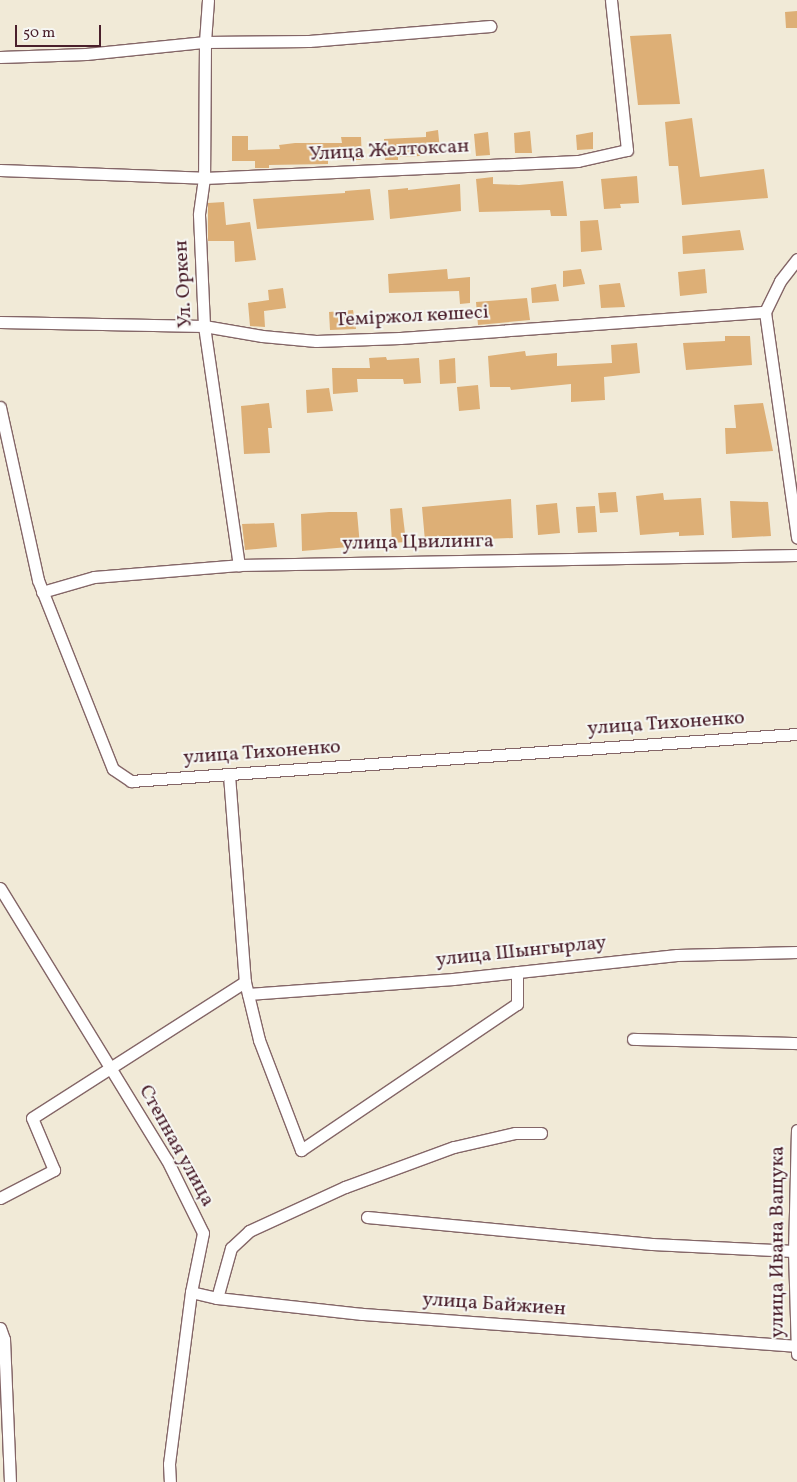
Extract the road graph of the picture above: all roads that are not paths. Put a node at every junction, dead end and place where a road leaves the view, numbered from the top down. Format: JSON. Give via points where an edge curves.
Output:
{"nodes":[{"id":1,"x":208,"y":0,"type":"edge"},
{"id":2,"x":611,"y":0,"type":"edge"},
{"id":3,"x":490,"y":26,"type":"dead end"},
{"id":4,"x":205,"y":42,"type":"junction"},
{"id":5,"x":0,"y":57,"type":"edge"},
{"id":6,"x":0,"y":170,"type":"edge"},
{"id":7,"x":204,"y":178,"type":"junction"},
{"id":8,"x":797,"y":259,"type":"edge"},
{"id":9,"x":765,"y":312,"type":"junction"},
{"id":10,"x":0,"y":322,"type":"edge"},
{"id":11,"x":204,"y":326,"type":"junction"},
{"id":12,"x":0,"y":407,"type":"edge"},
{"id":13,"x":797,"y":538,"type":"edge"},
{"id":14,"x":797,"y":555,"type":"edge"},
{"id":15,"x":239,"y":565,"type":"junction"},
{"id":16,"x":42,"y":592,"type":"junction"},
{"id":17,"x":797,"y":734,"type":"edge"},
{"id":18,"x":229,"y":775,"type":"junction"},
{"id":19,"x":0,"y":888,"type":"edge"},
{"id":20,"x":797,"y":952,"type":"edge"},
{"id":21,"x":517,"y":972,"type":"junction"},
{"id":22,"x":247,"y":988,"type":"junction"},
{"id":23,"x":633,"y":1039,"type":"dead end"},
{"id":24,"x":797,"y":1043,"type":"edge"},
{"id":25,"x":110,"y":1070,"type":"junction"},
{"id":26,"x":797,"y":1130,"type":"edge"},
{"id":27,"x":540,"y":1133,"type":"dead end"},
{"id":28,"x":0,"y":1198,"type":"edge"},
{"id":29,"x":367,"y":1217,"type":"dead end"},
{"id":30,"x":794,"y":1251,"type":"junction"},
{"id":31,"x":191,"y":1292,"type":"junction"},
{"id":32,"x":217,"y":1298,"type":"junction"},
{"id":33,"x":0,"y":1328,"type":"edge"},
{"id":34,"x":796,"y":1350,"type":"edge"},
{"id":35,"x":10,"y":1482,"type":"edge"},
{"id":36,"x":170,"y":1482,"type":"edge"}],
"edges":[{"from":1,"to":4,"type":"street","name":"Ул. Оркен"},
{"from":2,"to":7,"type":"street","name":"Улица Желтоксан","via":[[628,150],[578,161]]},
{"from":3,"to":4,"type":"street","via":[[309,41]]},
{"from":4,"to":5,"type":"street","via":[[86,54]]},
{"from":4,"to":7,"type":"street","name":"Ул. Оркен"},
{"from":6,"to":7,"type":"street","name":"Улица Желтоксан"},
{"from":7,"to":11,"type":"street","name":"Ул. Оркен","via":[[199,215]]},
{"from":8,"to":9,"type":"street","via":[[780,281]]},
{"from":9,"to":11,"type":"street","name":"Теміржол көшесі","via":[[316,341]]},
{"from":9,"to":13,"type":"street"},
{"from":10,"to":11,"type":"street","name":"Теміржол көшесі"},
{"from":11,"to":15,"type":"street","name":"Ул. Оркен"},
{"from":12,"to":16,"type":"street","name":"улица Тихоненко"},
{"from":14,"to":15,"type":"street","name":"улица Цвилинга"},
{"from":15,"to":16,"type":"street","name":"улица Цвилинга","via":[[94,577]]},
{"from":16,"to":18,"type":"street","name":"улица Тихоненко","via":[[113,769],[131,782]]},
{"from":17,"to":18,"type":"street","name":"улица Тихоненко"},
{"from":18,"to":22,"type":"street"},
{"from":19,"to":25,"type":"street","name":"Степная улица"},
{"from":20,"to":21,"type":"street","name":"улица Шынгырлау","via":[[677,955]]},
{"from":21,"to":22,"type":"street","name":"улица Шынгырлау"},
{"from":21,"to":22,"type":"street","via":[[517,1004],[301,1150],[259,1040]]},
{"from":22,"to":25,"type":"street"},
{"from":23,"to":24,"type":"street"},
{"from":25,"to":28,"type":"street","via":[[32,1118],[54,1170]]},
{"from":25,"to":31,"type":"street","name":"Степная улица","via":[[167,1160],[203,1234]]},
{"from":26,"to":30,"type":"street","name":"улица Ивана Ващука"},
{"from":27,"to":32,"type":"street","via":[[515,1132],[454,1147],[345,1187],[249,1231],[231,1248]]},
{"from":29,"to":30,"type":"street","via":[[652,1244]]},
{"from":30,"to":34,"type":"street","name":"улица Ивана Ващука"},
{"from":31,"to":32,"type":"street","name":"улица Байжиен"},
{"from":31,"to":36,"type":"street","name":"Степная улица","via":[[169,1464]]},
{"from":32,"to":34,"type":"street","name":"улица Байжиен","via":[[362,1314]]},
{"from":33,"to":35,"type":"street","via":[[4,1339]]}]}
